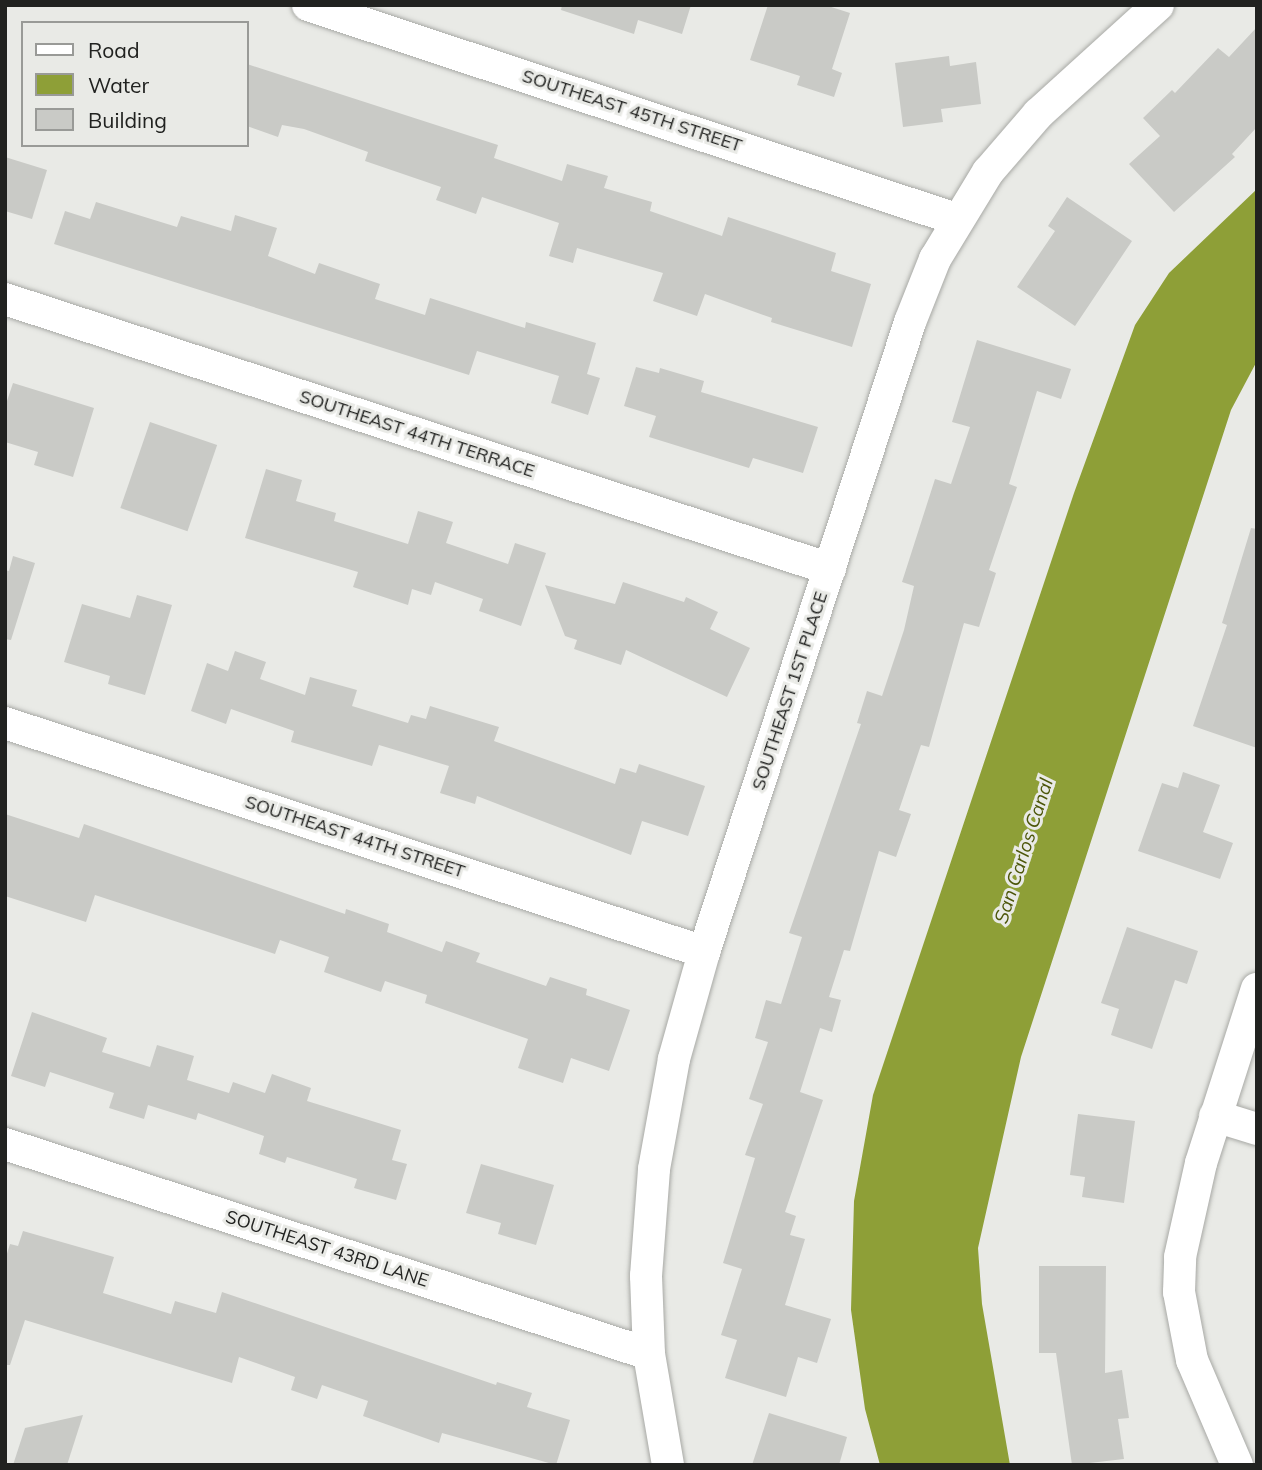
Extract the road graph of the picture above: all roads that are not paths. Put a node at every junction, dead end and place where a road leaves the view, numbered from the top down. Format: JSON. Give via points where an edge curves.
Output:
{"nodes":[{"id":1,"x":308,"y":5,"type":"edge"},
{"id":2,"x":1158,"y":5,"type":"edge"},
{"id":3,"x":956,"y":219,"type":"junction"},
{"id":4,"x":5,"y":299,"type":"edge"},
{"id":5,"x":830,"y":569,"type":"junction"},
{"id":6,"x":5,"y":723,"type":"edge"},
{"id":7,"x":704,"y":952,"type":"junction"},
{"id":8,"x":1257,"y":989,"type":"edge"},
{"id":9,"x":1215,"y":1116,"type":"junction"},
{"id":10,"x":1257,"y":1129,"type":"edge"},
{"id":11,"x":5,"y":1143,"type":"edge"},
{"id":12,"x":649,"y":1354,"type":"junction"},
{"id":13,"x":668,"y":1465,"type":"edge"},
{"id":14,"x":1237,"y":1465,"type":"edge"}],
"edges":[{"from":1,"to":3,"type":"street","name":"SOUTHEAST 45TH STREET"},
{"from":2,"to":3,"type":"street","name":"SOUTHEAST 1ST PLACE","via":[[1038,114],[988,172]]},
{"from":3,"to":5,"type":"street","name":"SOUTHEAST 1ST PLACE","via":[[910,322]]},
{"from":4,"to":5,"type":"street","name":"SOUTHEAST 44TH TERRACE"},
{"from":5,"to":7,"type":"street","name":"SOUTHEAST 1ST PLACE"},
{"from":6,"to":7,"type":"street","name":"SOUTHEAST 44TH STREET"},
{"from":7,"to":12,"type":"street","name":"SOUTHEAST 1ST PLACE","via":[[674,1059],[654,1170],[646,1276]]},
{"from":8,"to":9,"type":"street"},
{"from":9,"to":10,"type":"street"},
{"from":9,"to":14,"type":"street","via":[[1185,1223],[1179,1292],[1195,1371]]},
{"from":11,"to":12,"type":"street","name":"SOUTHEAST 43RD LANE"},
{"from":12,"to":13,"type":"street","name":"SOUTHEAST 1ST PLACE"}]}
